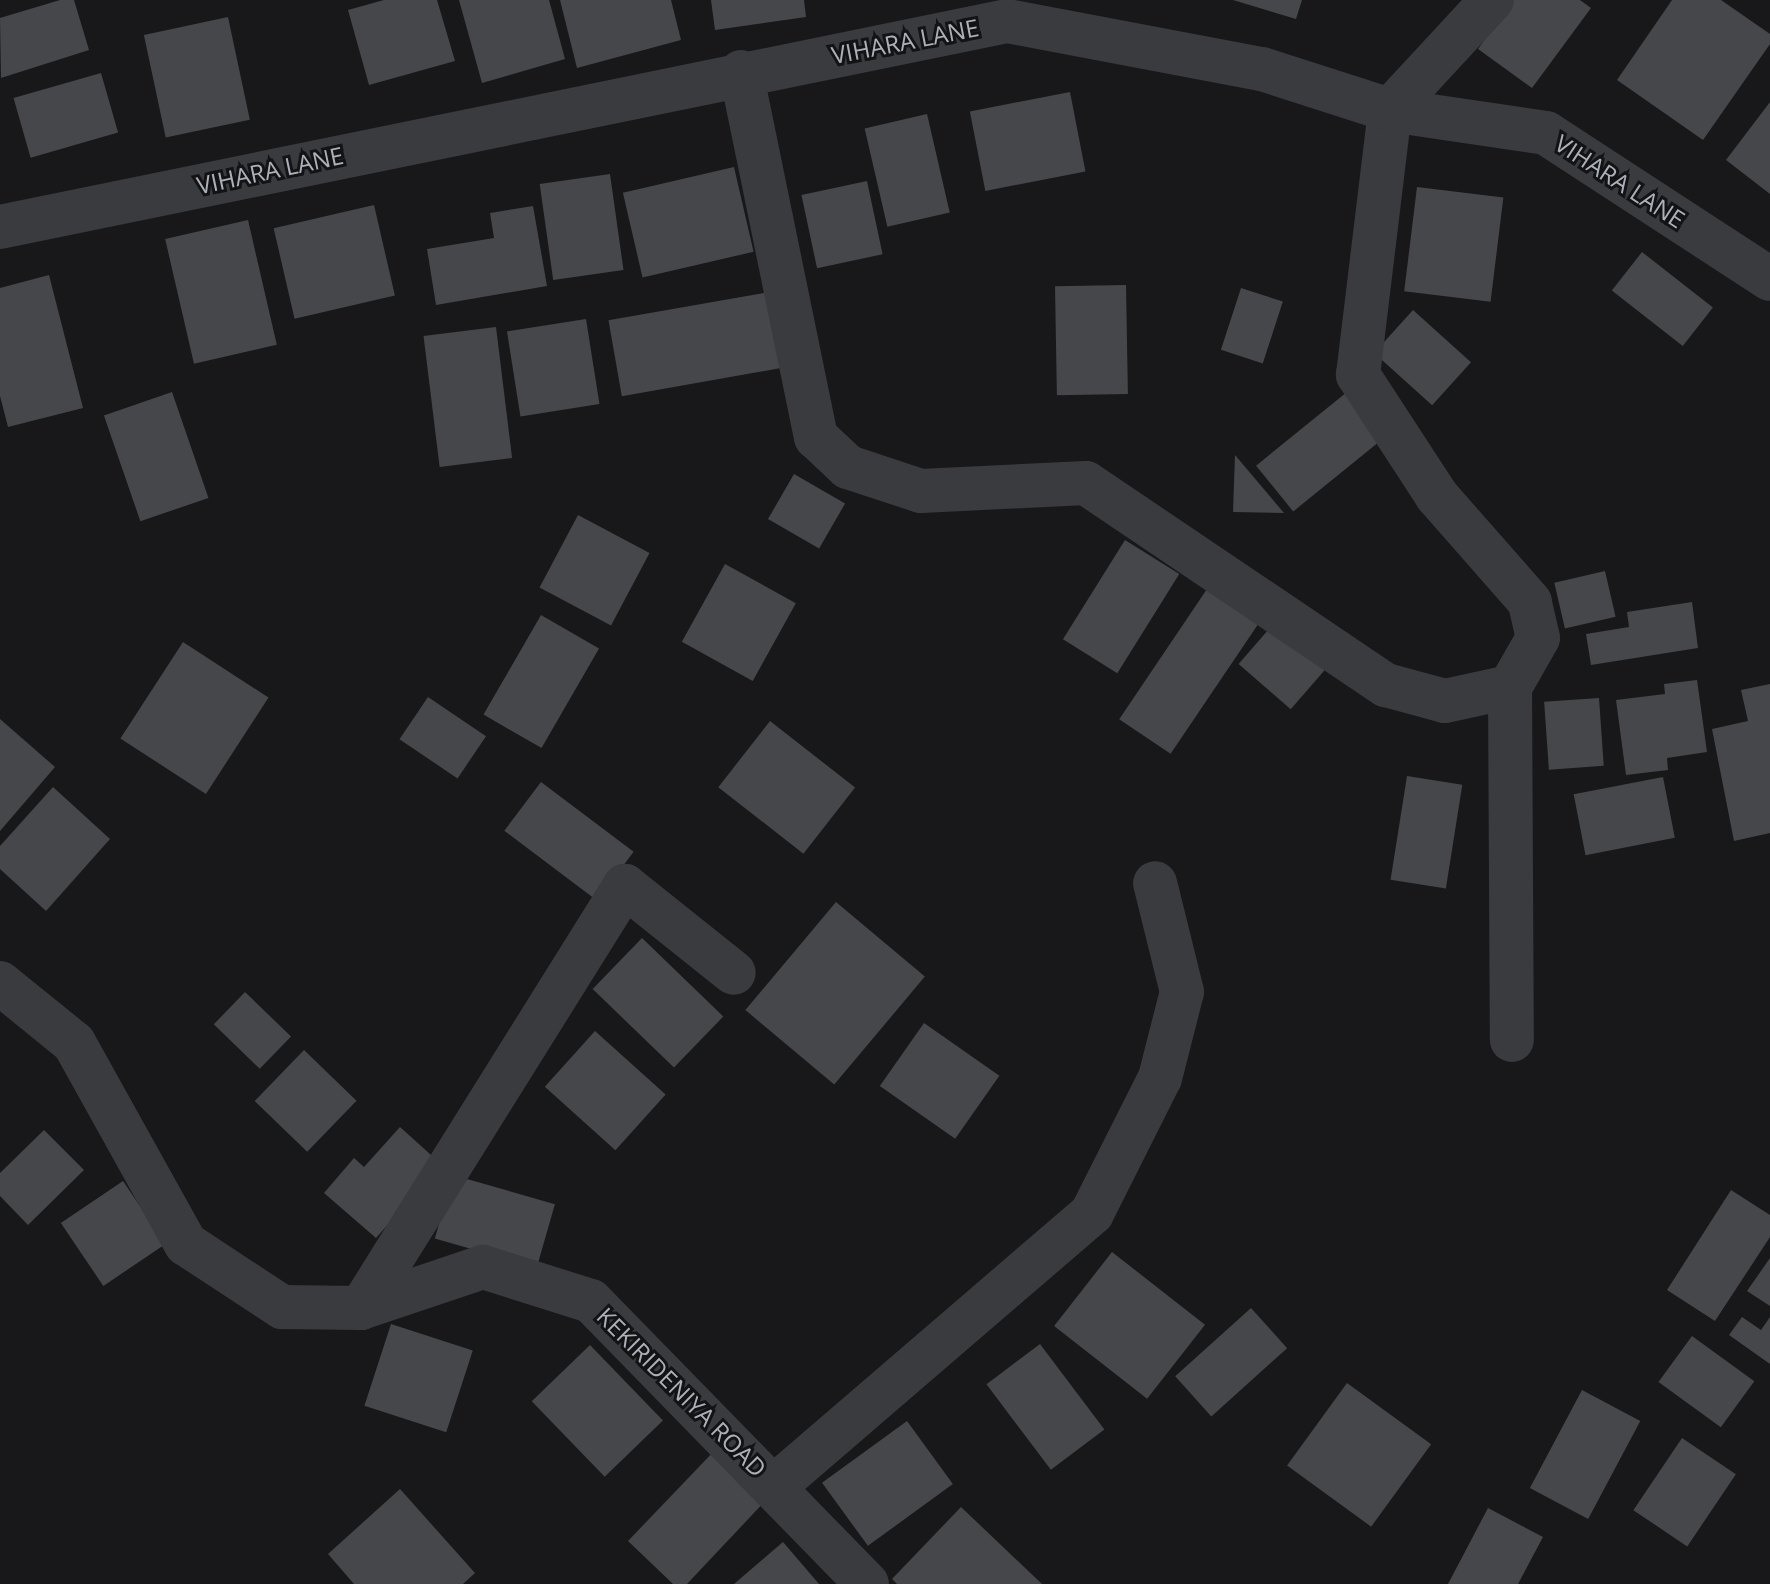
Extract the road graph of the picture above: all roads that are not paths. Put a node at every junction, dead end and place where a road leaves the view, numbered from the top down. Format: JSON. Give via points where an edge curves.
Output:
{"nodes":[{"id":1,"x":1492,"y":0,"type":"edge"},
{"id":2,"x":1006,"y":11,"type":"edge"},
{"id":3,"x":741,"y":72,"type":"junction"},
{"id":4,"x":1390,"y":110,"type":"junction"},
{"id":5,"x":0,"y":227,"type":"edge"},
{"id":6,"x":1770,"y":279,"type":"edge"},
{"id":7,"x":1510,"y":687,"type":"junction"},
{"id":8,"x":1155,"y":883,"type":"dead end"},
{"id":9,"x":734,"y":973,"type":"dead end"},
{"id":10,"x":0,"y":983,"type":"edge"},
{"id":11,"x":1512,"y":1040,"type":"dead end"},
{"id":12,"x":361,"y":1308,"type":"junction"},
{"id":13,"x":776,"y":1485,"type":"junction"},
{"id":14,"x":867,"y":1584,"type":"edge"}],
"edges":[{"from":1,"to":4,"type":"street"},
{"from":2,"to":3,"type":"street","name":"VIHARA LANE"},
{"from":2,"to":4,"type":"street","name":"VIHARA LANE","via":[[1262,69]]},
{"from":3,"to":5,"type":"street","name":"VIHARA LANE"},
{"from":3,"to":7,"type":"street","via":[[816,437],[848,467],[921,491],[1086,483],[1386,685],[1445,701]]},
{"from":4,"to":6,"type":"street","name":"VIHARA LANE","via":[[1546,133]]},
{"from":4,"to":7,"type":"street","via":[[1358,375],[1437,496],[1530,602],[1538,638]]},
{"from":7,"to":11,"type":"street"},
{"from":8,"to":13,"type":"street","via":[[1182,992],[1160,1078],[1092,1213]]},
{"from":9,"to":12,"type":"street","via":[[625,886]]},
{"from":10,"to":12,"type":"street","name":"KEKIRIDENIYA ROAD","via":[[74,1043],[186,1244],[282,1307]]},
{"from":12,"to":13,"type":"street","name":"KEKIRIDENIYA ROAD","via":[[483,1267],[591,1301]]},
{"from":13,"to":14,"type":"street","name":"KEKIRIDENIYA ROAD"}]}
